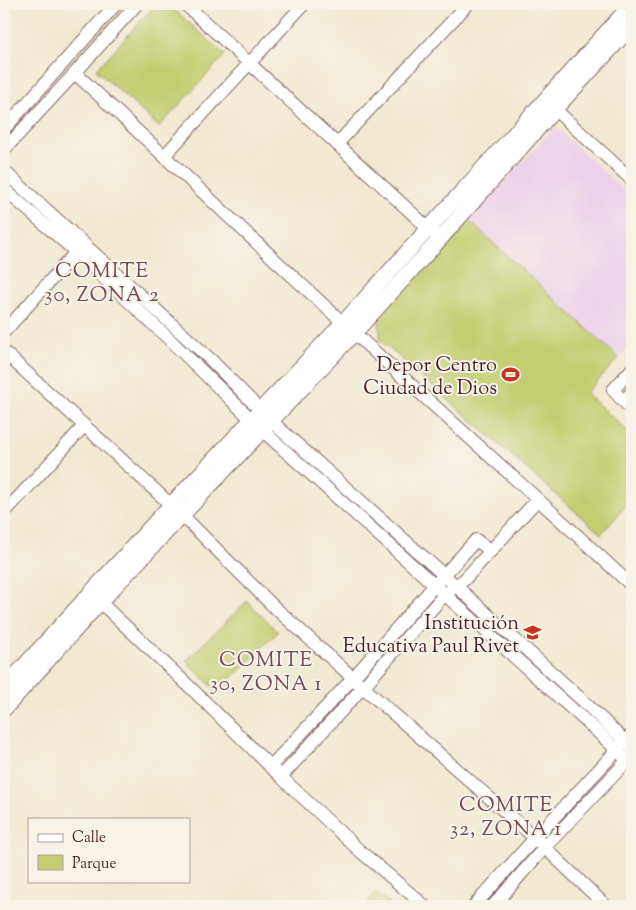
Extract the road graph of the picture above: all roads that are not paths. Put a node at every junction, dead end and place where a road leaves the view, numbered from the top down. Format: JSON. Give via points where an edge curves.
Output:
{"nodes":[{"id":1,"x":137,"y":4,"type":"edge"},
{"id":2,"x":185,"y":4,"type":"edge"},
{"id":3,"x":304,"y":4,"type":"edge"},
{"id":4,"x":468,"y":4,"type":"edge"},
{"id":5,"x":112,"y":5,"type":"edge"},
{"id":6,"x":628,"y":8,"type":"edge"},
{"id":7,"x":124,"y":18,"type":"junction"},
{"id":8,"x":632,"y":26,"type":"edge"},
{"id":9,"x":250,"y":63,"type":"junction"},
{"id":10,"x":75,"y":73,"type":"junction"},
{"id":11,"x":550,"y":105,"type":"junction"},
{"id":12,"x":5,"y":125,"type":"edge"},
{"id":13,"x":18,"y":134,"type":"junction"},
{"id":14,"x":337,"y":144,"type":"junction"},
{"id":15,"x":4,"y":150,"type":"edge"},
{"id":16,"x":164,"y":155,"type":"junction"},
{"id":17,"x":4,"y":171,"type":"edge"},
{"id":18,"x":632,"y":180,"type":"edge"},
{"id":19,"x":4,"y":189,"type":"edge"},
{"id":20,"x":429,"y":228,"type":"junction"},
{"id":21,"x":440,"y":239,"type":"junction"},
{"id":22,"x":76,"y":252,"type":"junction"},
{"id":23,"x":349,"y":328,"type":"junction"},
{"id":24,"x":4,"y":332,"type":"edge"},
{"id":25,"x":4,"y":352,"type":"edge"},
{"id":26,"x":632,"y":369,"type":"edge"},
{"id":27,"x":629,"y":401,"type":"edge"},
{"id":28,"x":261,"y":420,"type":"junction"},
{"id":29,"x":84,"y":426,"type":"junction"},
{"id":30,"x":538,"y":499,"type":"junction"},
{"id":31,"x":176,"y":510,"type":"junction"},
{"id":32,"x":4,"y":513,"type":"edge"},
{"id":33,"x":491,"y":551,"type":"junction"},
{"id":34,"x":444,"y":575,"type":"junction"},
{"id":35,"x":434,"y":586,"type":"junction"},
{"id":36,"x":456,"y":586,"type":"junction"},
{"id":37,"x":632,"y":586,"type":"edge"},
{"id":38,"x":444,"y":595,"type":"junction"},
{"id":39,"x":100,"y":602,"type":"junction"},
{"id":40,"x":353,"y":678,"type":"junction"},
{"id":41,"x":363,"y":687,"type":"junction"},
{"id":42,"x":4,"y":688,"type":"edge"},
{"id":43,"x":4,"y":709,"type":"edge"},
{"id":44,"x":627,"y":744,"type":"edge"},
{"id":45,"x":631,"y":761,"type":"edge"},
{"id":46,"x":270,"y":767,"type":"junction"},
{"id":47,"x":281,"y":777,"type":"junction"},
{"id":48,"x":535,"y":838,"type":"junction"},
{"id":49,"x":545,"y":847,"type":"junction"},
{"id":50,"x":425,"y":906,"type":"edge"},
{"id":51,"x":474,"y":906,"type":"edge"},
{"id":52,"x":493,"y":906,"type":"edge"},
{"id":53,"x":606,"y":906,"type":"edge"}],
"edges":[{"from":1,"to":7,"type":"street"},
{"from":2,"to":9,"type":"street"},
{"from":3,"to":9,"type":"street"},
{"from":4,"to":14,"type":"street"},
{"from":5,"to":7,"type":"street"},
{"from":5,"to":12,"type":"street"},
{"from":6,"to":11,"type":"street"},
{"from":7,"to":10,"type":"street"},
{"from":8,"to":11,"type":"street"},
{"from":9,"to":14,"type":"street"},
{"from":9,"to":16,"type":"street"},
{"from":10,"to":13,"type":"street"},
{"from":10,"to":16,"type":"street"},
{"from":11,"to":18,"type":"street"},
{"from":11,"to":20,"type":"street"},
{"from":11,"to":21,"type":"street"},
{"from":12,"to":13,"type":"street"},
{"from":13,"to":15,"type":"street"},
{"from":14,"to":20,"type":"street"},
{"from":16,"to":23,"type":"street"},
{"from":17,"to":28,"type":"street","via":[[210,359]]},
{"from":19,"to":22,"type":"street"},
{"from":20,"to":21,"type":"street"},
{"from":20,"to":23,"type":"street"},
{"from":21,"to":23,"type":"street"},
{"from":22,"to":24,"type":"street"},
{"from":22,"to":28,"type":"street"},
{"from":23,"to":28,"type":"street"},
{"from":23,"to":30,"type":"street"},
{"from":25,"to":29,"type":"street"},
{"from":26,"to":27,"type":"street","via":[[613,390]]},
{"from":28,"to":31,"type":"street"},
{"from":28,"to":34,"type":"street"},
{"from":28,"to":35,"type":"street"},
{"from":29,"to":31,"type":"street"},
{"from":29,"to":32,"type":"street"},
{"from":30,"to":33,"type":"street"},
{"from":30,"to":37,"type":"street"},
{"from":31,"to":39,"type":"street"},
{"from":31,"to":40,"type":"street","via":[[272,605]]},
{"from":31,"to":42,"type":"street"},
{"from":33,"to":34,"type":"street","via":[[476,540]]},
{"from":33,"to":36,"type":"street"},
{"from":34,"to":35,"type":"street"},
{"from":34,"to":36,"type":"street"},
{"from":35,"to":38,"type":"street"},
{"from":35,"to":40,"type":"street"},
{"from":36,"to":38,"type":"street"},
{"from":36,"to":44,"type":"street"},
{"from":38,"to":41,"type":"street"},
{"from":38,"to":44,"type":"street","via":[[593,728]]},
{"from":39,"to":43,"type":"street"},
{"from":39,"to":46,"type":"street"},
{"from":40,"to":41,"type":"street"},
{"from":40,"to":46,"type":"street"},
{"from":41,"to":47,"type":"street"},
{"from":41,"to":48,"type":"street"},
{"from":44,"to":45,"type":"street"},
{"from":44,"to":48,"type":"street"},
{"from":45,"to":49,"type":"street"},
{"from":46,"to":47,"type":"street"},
{"from":47,"to":50,"type":"street"},
{"from":48,"to":49,"type":"street"},
{"from":48,"to":51,"type":"street"},
{"from":49,"to":52,"type":"street"},
{"from":49,"to":53,"type":"street"}]}
